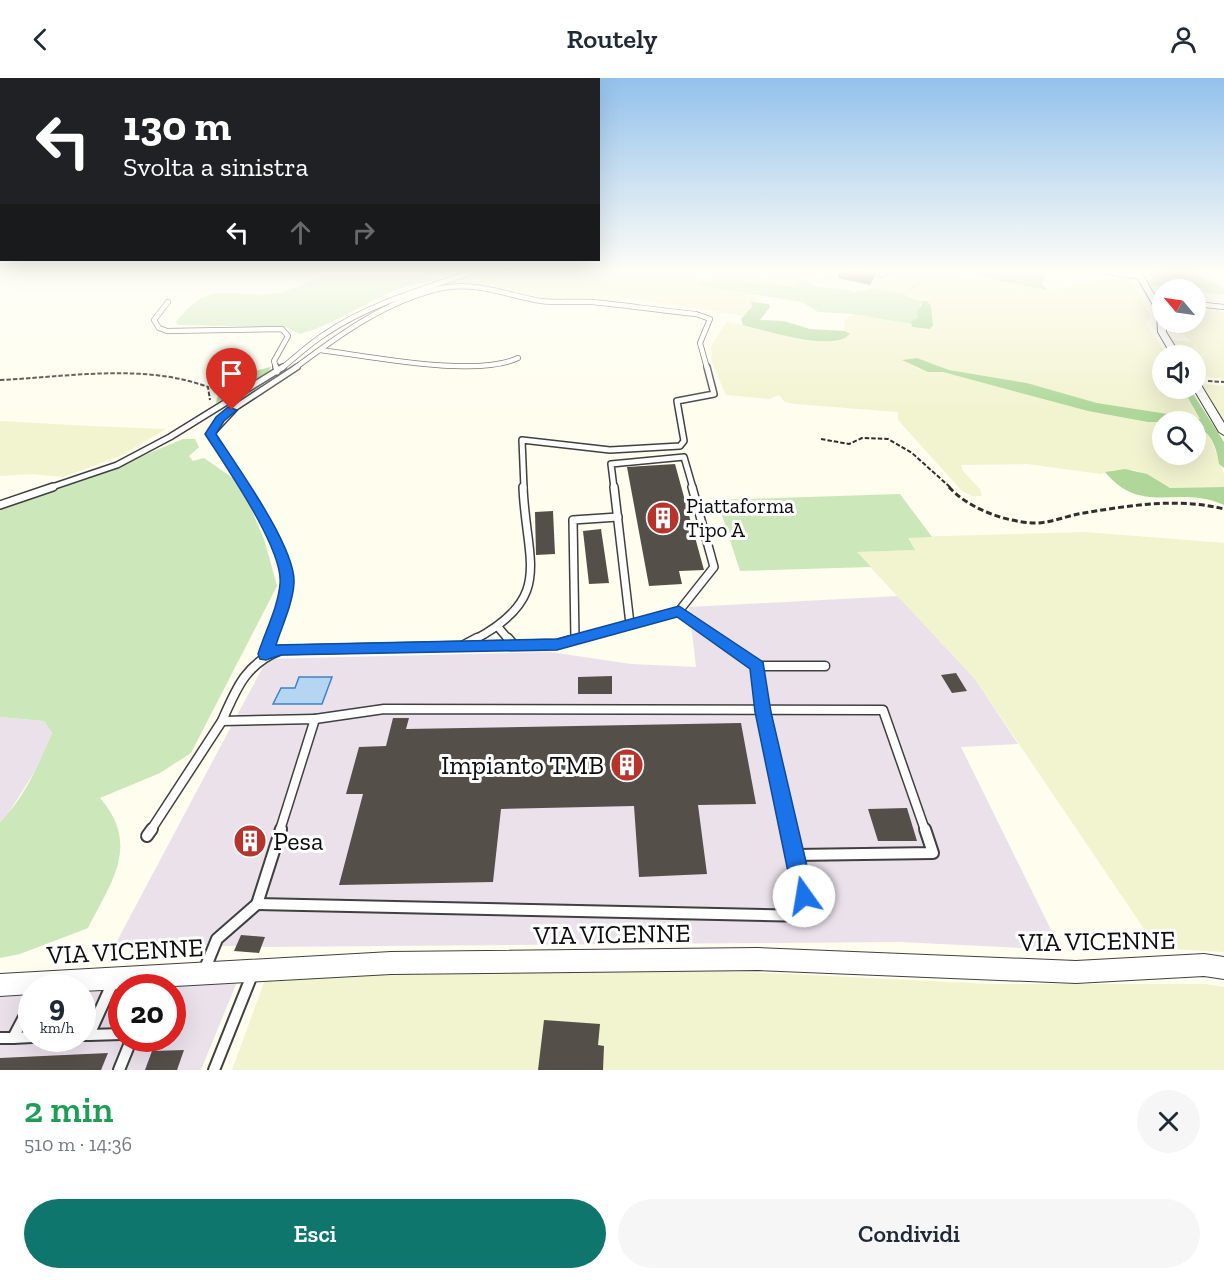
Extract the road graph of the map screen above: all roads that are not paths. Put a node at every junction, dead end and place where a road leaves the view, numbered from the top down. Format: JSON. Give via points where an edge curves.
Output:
{"nodes":[{"id":1,"x":155,"y":318,"type":"edge"},
{"id":2,"x":353,"y":318,"type":"edge"},
{"id":3,"x":368,"y":318,"type":"edge"},
{"id":4,"x":705,"y":318,"type":"edge"},
{"id":5,"x":320,"y":350,"type":"junction"},
{"id":6,"x":518,"y":358,"type":"dead end"},
{"id":7,"x":277,"y":372,"type":"junction"},
{"id":8,"x":1206,"y":395,"type":"edge"},
{"id":9,"x":1224,"y":432,"type":"edge"},
{"id":10,"x":0,"y":505,"type":"edge"},
{"id":11,"x":618,"y":518,"type":"junction"},
{"id":12,"x":679,"y":611,"type":"junction"},
{"id":13,"x":630,"y":624,"type":"junction"},
{"id":14,"x":498,"y":627,"type":"junction"},
{"id":15,"x":575,"y":639,"type":"junction"},
{"id":16,"x":514,"y":645,"type":"junction"},
{"id":17,"x":462,"y":646,"type":"junction"},
{"id":18,"x":266,"y":654,"type":"junction"},
{"id":19,"x":758,"y":666,"type":"junction"},
{"id":20,"x":825,"y":666,"type":"dead end"},
{"id":21,"x":763,"y":712,"type":"junction"},
{"id":22,"x":315,"y":719,"type":"junction"},
{"id":23,"x":222,"y":721,"type":"junction"},
{"id":24,"x":147,"y":836,"type":"dead end"},
{"id":25,"x":795,"y":855,"type":"junction"},
{"id":26,"x":256,"y":904,"type":"junction"},
{"id":27,"x":1224,"y":968,"type":"edge"},
{"id":28,"x":253,"y":971,"type":"junction"},
{"id":29,"x":203,"y":974,"type":"junction"},
{"id":30,"x":186,"y":975,"type":"edge"},
{"id":31,"x":0,"y":985,"type":"edge"},
{"id":32,"x":18,"y":985,"type":"edge"},
{"id":33,"x":108,"y":990,"type":"edge"},
{"id":34,"x":96,"y":1015,"type":"edge"},
{"id":35,"x":18,"y":1029,"type":"edge"},
{"id":36,"x":0,"y":1038,"type":"edge"},
{"id":37,"x":13,"y":1038,"type":"junction"},
{"id":38,"x":18,"y":1038,"type":"edge"},
{"id":39,"x":126,"y":1052,"type":"edge"},
{"id":40,"x":119,"y":1070,"type":"edge"},
{"id":41,"x":214,"y":1070,"type":"edge"}],
"edges":[{"from":1,"to":7,"type":"lane","via":[[159,328],[167,331],[282,329],[288,336],[274,362]]},
{"from":2,"to":7,"type":"lane","via":[[324,334]]},
{"from":3,"to":5,"type":"lane"},
{"from":4,"to":14,"type":"lane","via":[[710,320],[700,343],[714,394],[677,401],[684,441],[680,446],[610,450],[522,441],[532,575],[519,609]]},
{"from":5,"to":6,"type":"lane","via":[[418,365],[507,363]]},
{"from":5,"to":18,"type":"lane","via":[[219,419],[211,434],[285,562],[287,584]]},
{"from":7,"to":10,"type":"lane","via":[[117,465]]},
{"from":8,"to":9,"type":"street"},
{"from":11,"to":12,"type":"lane","via":[[611,464],[684,457],[714,567]]},
{"from":11,"to":13,"type":"lane"},
{"from":11,"to":15,"type":"lane","via":[[573,520]]},
{"from":12,"to":13,"type":"lane"},
{"from":12,"to":19,"type":"lane"},
{"from":13,"to":15,"type":"lane"},
{"from":14,"to":16,"type":"lane"},
{"from":14,"to":17,"type":"lane"},
{"from":15,"to":16,"type":"lane","via":[[557,644]]},
{"from":16,"to":17,"type":"lane"},
{"from":17,"to":18,"type":"lane","via":[[281,650]]},
{"from":18,"to":23,"type":"lane","via":[[247,668]]},
{"from":19,"to":20,"type":"lane"},
{"from":19,"to":21,"type":"lane"},
{"from":21,"to":22,"type":"lane","via":[[384,709]]},
{"from":21,"to":25,"type":"lane"},
{"from":21,"to":25,"type":"lane","via":[[882,710],[933,853]]},
{"from":22,"to":23,"type":"lane"},
{"from":22,"to":26,"type":"lane"},
{"from":23,"to":24,"type":"lane"},
{"from":25,"to":26,"type":"lane","via":[[808,916]]},
{"from":26,"to":29,"type":"lane","via":[[217,939]]},
{"from":27,"to":28,"type":"street","name":"VIA VICENNE","via":[[1204,965],[1076,972],[758,959],[391,963]]},
{"from":28,"to":29,"type":"street","name":"VIA VICENNE"},
{"from":28,"to":41,"type":"lane"},
{"from":29,"to":30,"type":"street","name":"VIA VICENNE"},
{"from":31,"to":32,"type":"street","name":"VIA VICENNE"},
{"from":33,"to":34,"type":"lane"},
{"from":35,"to":37,"type":"lane"},
{"from":36,"to":37,"type":"lane"},
{"from":37,"to":38,"type":"lane"},
{"from":39,"to":40,"type":"lane"}]}
